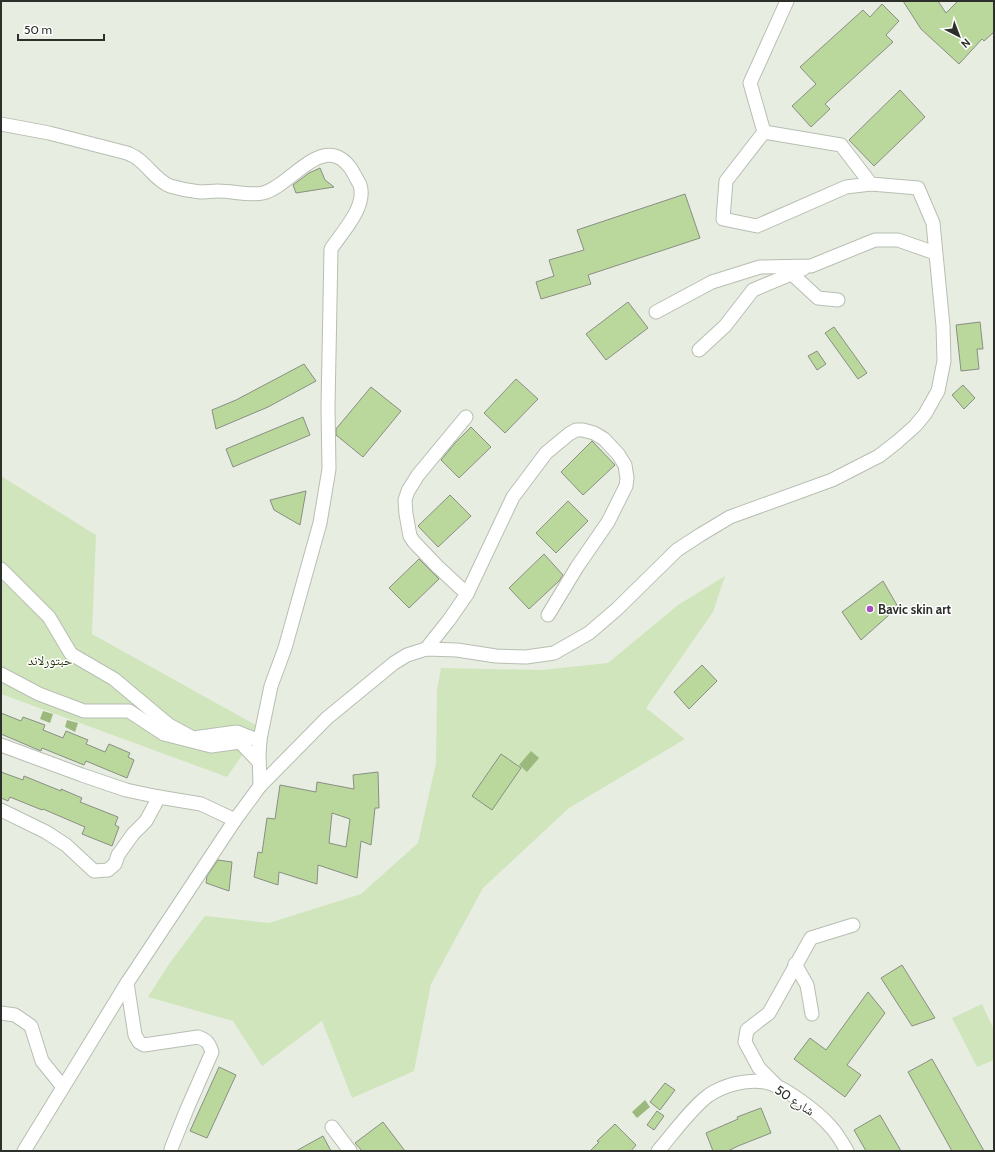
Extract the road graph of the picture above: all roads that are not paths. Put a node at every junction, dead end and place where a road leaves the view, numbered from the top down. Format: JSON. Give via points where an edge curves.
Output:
{"nodes":[{"id":1,"x":787,"y":1,"type":"edge"},
{"id":2,"x":1,"y":124,"type":"edge"},
{"id":3,"x":764,"y":132,"type":"junction"},
{"id":4,"x":871,"y":184,"type":"junction"},
{"id":5,"x":935,"y":252,"type":"junction"},
{"id":6,"x":811,"y":266,"type":"junction"},
{"id":7,"x":792,"y":274,"type":"junction"},
{"id":8,"x":838,"y":300,"type":"dead end"},
{"id":9,"x":656,"y":312,"type":"dead end"},
{"id":10,"x":699,"y":350,"type":"dead end"},
{"id":11,"x":466,"y":417,"type":"dead end"},
{"id":12,"x":1,"y":569,"type":"edge"},
{"id":13,"x":467,"y":594,"type":"junction"},
{"id":14,"x":548,"y":615,"type":"dead end"},
{"id":15,"x":426,"y":649,"type":"junction"},
{"id":16,"x":1,"y":674,"type":"edge"},
{"id":17,"x":260,"y":742,"type":"junction"},
{"id":18,"x":1,"y":746,"type":"edge"},
{"id":19,"x":259,"y":762,"type":"junction"},
{"id":20,"x":260,"y":786,"type":"junction"},
{"id":21,"x":159,"y":797,"type":"junction"},
{"id":22,"x":1,"y":810,"type":"edge"},
{"id":23,"x":235,"y":820,"type":"junction"},
{"id":24,"x":853,"y":925,"type":"dead end"},
{"id":25,"x":795,"y":964,"type":"junction"},
{"id":26,"x":127,"y":983,"type":"junction"},
{"id":27,"x":1,"y":1013,"type":"edge"},
{"id":28,"x":812,"y":1014,"type":"dead end"},
{"id":29,"x":63,"y":1087,"type":"junction"},
{"id":30,"x":779,"y":1087,"type":"junction"},
{"id":31,"x":332,"y":1128,"type":"dead end"},
{"id":32,"x":171,"y":1149,"type":"dead end"},
{"id":33,"x":24,"y":1151,"type":"edge"},
{"id":34,"x":350,"y":1151,"type":"edge"},
{"id":35,"x":658,"y":1151,"type":"edge"},
{"id":36,"x":847,"y":1151,"type":"edge"}],
"edges":[{"from":1,"to":3,"type":"street","via":[[750,83]]},
{"from":2,"to":17,"type":"street","via":[[127,153],[138,158],[168,185],[182,189],[200,192],[264,192],[323,156],[335,156],[344,162],[352,170],[360,186],[361,198],[356,212],[331,249],[329,469],[320,523],[285,648],[271,686]]},
{"from":3,"to":4,"type":"street","via":[[841,145]]},
{"from":3,"to":4,"type":"street","via":[[726,181],[724,219],[757,226],[846,187]]},
{"from":4,"to":5,"type":"street","via":[[918,188],[933,223]]},
{"from":5,"to":6,"type":"street","via":[[898,240],[875,240]]},
{"from":5,"to":15,"type":"street","via":[[944,361],[938,391],[925,414],[897,442],[879,456],[832,480],[730,517],[700,534],[678,550],[594,628],[554,653],[526,657]]},
{"from":6,"to":7,"type":"street"},
{"from":6,"to":9,"type":"street","via":[[760,267],[712,282]]},
{"from":7,"to":8,"type":"street","via":[[818,298]]},
{"from":7,"to":10,"type":"street","via":[[753,290],[725,326]]},
{"from":11,"to":13,"type":"street","via":[[418,476],[405,500],[410,536]]},
{"from":12,"to":17,"type":"street","via":[[48,617],[71,654],[114,679],[169,725],[193,738],[237,732]]},
{"from":13,"to":14,"type":"street","via":[[513,498],[546,453],[576,430],[583,430],[604,439],[618,454],[625,465],[626,486],[608,522]]},
{"from":13,"to":15,"type":"street"},
{"from":15,"to":20,"type":"street","via":[[407,655],[394,663],[327,718]]},
{"from":16,"to":19,"type":"street","via":[[39,694],[84,711],[129,711],[164,734],[211,746],[240,742]]},
{"from":17,"to":19,"type":"street"},
{"from":18,"to":21,"type":"street","via":[[126,790]]},
{"from":19,"to":20,"type":"street"},
{"from":20,"to":23,"type":"street"},
{"from":21,"to":22,"type":"street","via":[[146,821],[133,834],[118,855],[115,864],[108,870],[94,871],[66,845]]},
{"from":21,"to":23,"type":"street","via":[[201,804]]},
{"from":23,"to":26,"type":"street"},
{"from":24,"to":25,"type":"street","via":[[811,938]]},
{"from":25,"to":28,"type":"street","via":[[807,986]]},
{"from":25,"to":30,"type":"street","via":[[769,1013],[748,1030],[745,1042],[759,1068]]},
{"from":26,"to":29,"type":"street"},
{"from":26,"to":32,"type":"street","via":[[135,1035],[139,1042],[144,1045],[198,1037],[206,1039],[212,1052]]},
{"from":27,"to":29,"type":"street","via":[[15,1015],[31,1026],[42,1061]]},
{"from":29,"to":33,"type":"street"},
{"from":30,"to":35,"type":"street","name":"شارع 50","via":[[764,1082],[744,1082],[727,1085],[708,1095]]},
{"from":30,"to":36,"type":"street","name":"شارع 50","via":[[829,1124]]},
{"from":31,"to":34,"type":"street"}]}
